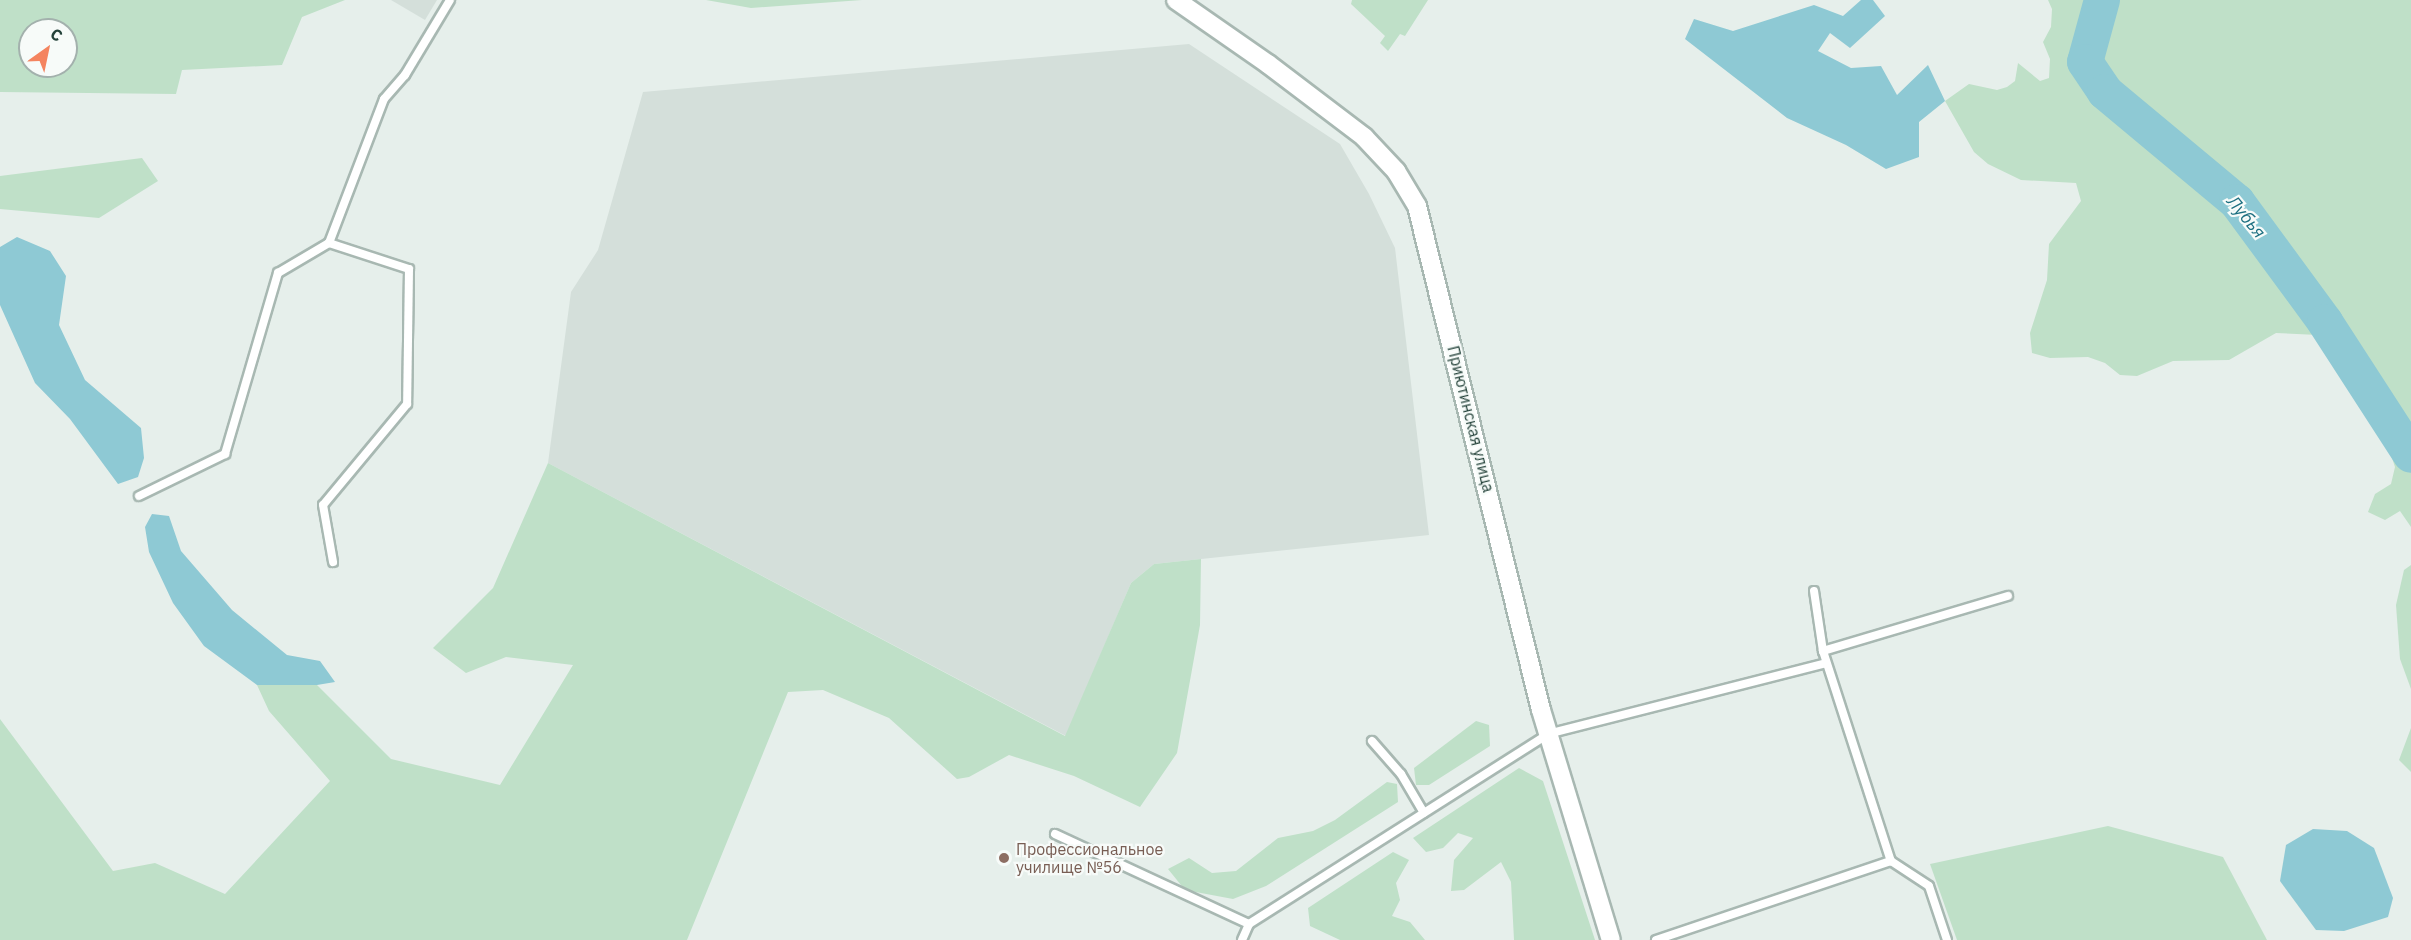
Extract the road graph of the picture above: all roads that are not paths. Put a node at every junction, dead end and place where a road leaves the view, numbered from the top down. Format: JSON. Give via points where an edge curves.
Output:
{"nodes":[{"id":1,"x":450,"y":0,"type":"edge"},
{"id":2,"x":1176,"y":0,"type":"edge"},
{"id":3,"x":329,"y":243,"type":"junction"},
{"id":4,"x":139,"y":496,"type":"dead end"},
{"id":5,"x":333,"y":562,"type":"dead end"},
{"id":6,"x":1814,"y":591,"type":"dead end"},
{"id":7,"x":2008,"y":596,"type":"dead end"},
{"id":8,"x":1823,"y":651,"type":"junction"},
{"id":9,"x":1827,"y":663,"type":"junction"},
{"id":10,"x":1548,"y":734,"type":"junction"},
{"id":11,"x":1371,"y":741,"type":"dead end"},
{"id":12,"x":1424,"y":813,"type":"junction"},
{"id":13,"x":1055,"y":834,"type":"dead end"},
{"id":14,"x":1891,"y":861,"type":"junction"},
{"id":15,"x":1250,"y":924,"type":"junction"},
{"id":16,"x":1242,"y":940,"type":"edge"},
{"id":17,"x":1611,"y":940,"type":"edge"},
{"id":18,"x":1656,"y":940,"type":"edge"},
{"id":19,"x":1947,"y":940,"type":"edge"}],
"edges":[{"from":1,"to":3,"type":"lane","via":[[405,75],[384,99]]},
{"from":2,"to":10,"type":"street","name":"Приютинская улица","via":[[1364,137],[1396,171],[1417,206]]},
{"from":3,"to":4,"type":"lane","via":[[278,273],[225,454]]},
{"from":3,"to":5,"type":"lane","via":[[409,269],[407,404],[322,505]]},
{"from":6,"to":8,"type":"lane"},
{"from":7,"to":8,"type":"lane"},
{"from":8,"to":9,"type":"lane"},
{"from":9,"to":10,"type":"lane"},
{"from":9,"to":14,"type":"lane"},
{"from":10,"to":12,"type":"lane"},
{"from":10,"to":17,"type":"street","name":"Приютинская улица"},
{"from":11,"to":12,"type":"lane","via":[[1401,774]]},
{"from":12,"to":15,"type":"lane"},
{"from":13,"to":15,"type":"lane"},
{"from":14,"to":18,"type":"lane"},
{"from":14,"to":19,"type":"lane","via":[[1929,886]]},
{"from":15,"to":16,"type":"lane"}]}
